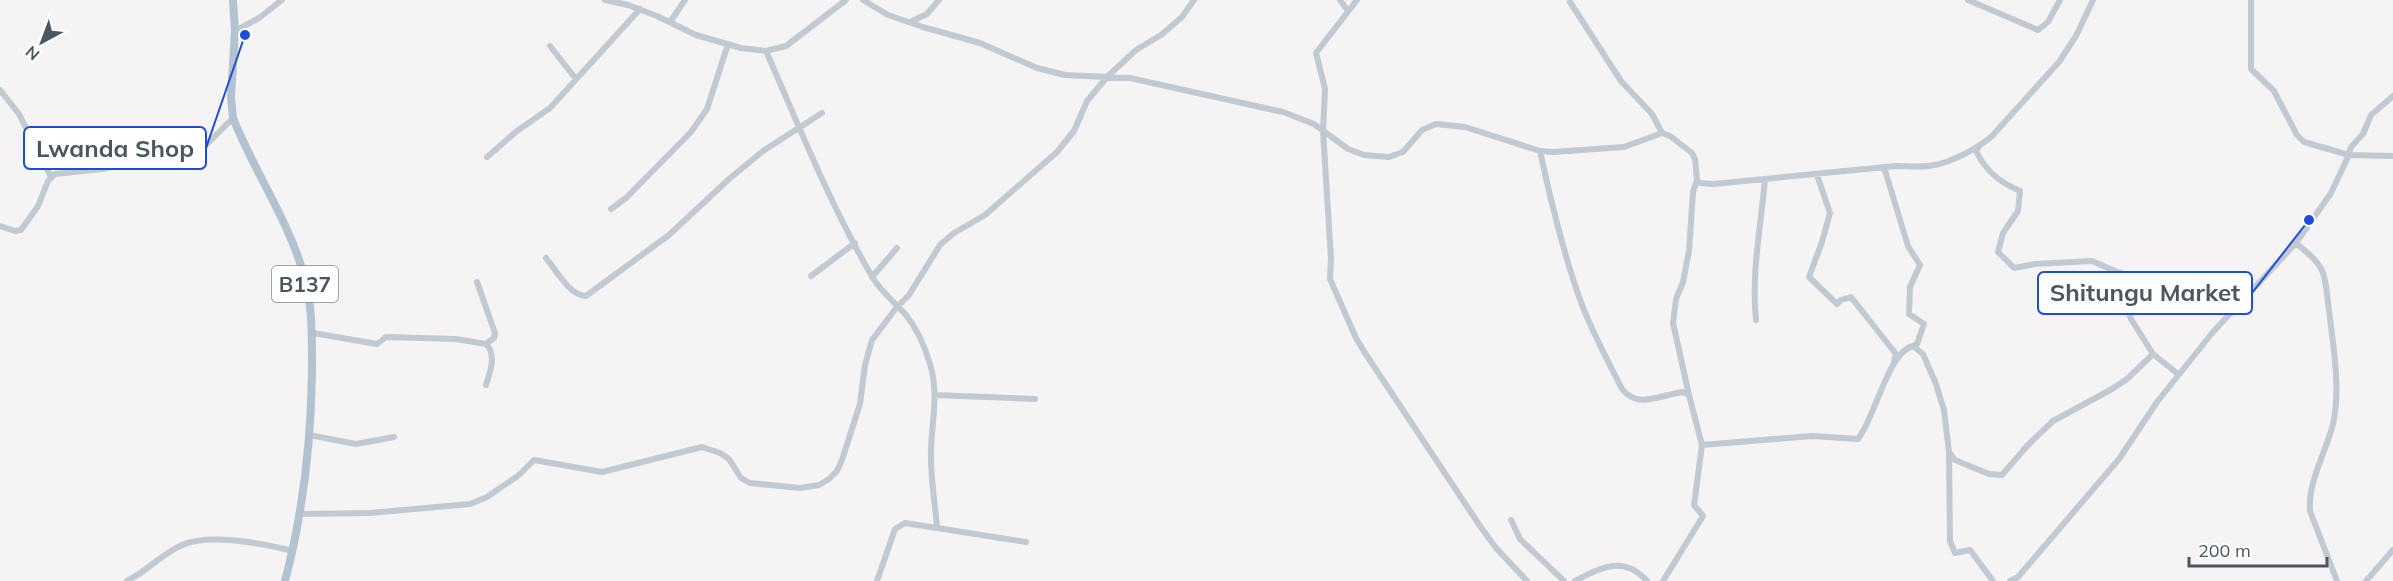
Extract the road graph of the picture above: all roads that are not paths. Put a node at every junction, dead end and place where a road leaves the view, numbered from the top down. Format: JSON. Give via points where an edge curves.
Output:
{"nodes":[{"id":1,"x":233,"y":0,"type":"edge"},
{"id":2,"x":282,"y":0,"type":"edge"},
{"id":3,"x":605,"y":0,"type":"edge"},
{"id":4,"x":685,"y":0,"type":"edge"},
{"id":5,"x":846,"y":0,"type":"edge"},
{"id":6,"x":863,"y":0,"type":"edge"},
{"id":7,"x":939,"y":0,"type":"edge"},
{"id":8,"x":1194,"y":0,"type":"edge"},
{"id":9,"x":1340,"y":0,"type":"edge"},
{"id":10,"x":1356,"y":0,"type":"edge"},
{"id":11,"x":1968,"y":0,"type":"edge"},
{"id":12,"x":2060,"y":0,"type":"edge"},
{"id":13,"x":2093,"y":0,"type":"edge"},
{"id":14,"x":2251,"y":0,"type":"edge"},
{"id":15,"x":1570,"y":2,"type":"dead end"},
{"id":16,"x":640,"y":9,"type":"junction"},
{"id":17,"x":1348,"y":11,"type":"junction"},
{"id":18,"x":670,"y":22,"type":"junction"},
{"id":19,"x":910,"y":23,"type":"junction"},
{"id":20,"x":235,"y":31,"type":"junction"},
{"id":21,"x":728,"y":44,"type":"junction"},
{"id":22,"x":550,"y":46,"type":"dead end"},
{"id":23,"x":766,"y":51,"type":"junction"},
{"id":24,"x":1107,"y":77,"type":"junction"},
{"id":25,"x":576,"y":80,"type":"junction"},
{"id":26,"x":0,"y":90,"type":"edge"},
{"id":27,"x":2393,"y":96,"type":"edge"},
{"id":28,"x":822,"y":113,"type":"dead end"},
{"id":29,"x":233,"y":118,"type":"junction"},
{"id":30,"x":798,"y":127,"type":"junction"},
{"id":31,"x":1323,"y":131,"type":"junction"},
{"id":32,"x":1662,"y":133,"type":"junction"},
{"id":33,"x":1980,"y":145,"type":"junction"},
{"id":34,"x":1540,"y":151,"type":"junction"},
{"id":35,"x":2349,"y":155,"type":"junction"},
{"id":36,"x":2393,"y":156,"type":"edge"},
{"id":37,"x":487,"y":157,"type":"dead end"},
{"id":38,"x":1884,"y":167,"type":"junction"},
{"id":39,"x":1817,"y":175,"type":"junction"},
{"id":40,"x":51,"y":177,"type":"junction"},
{"id":41,"x":1765,"y":179,"type":"junction"},
{"id":42,"x":1697,"y":180,"type":"junction"},
{"id":43,"x":611,"y":209,"type":"dead end"},
{"id":44,"x":0,"y":226,"type":"edge"},
{"id":45,"x":855,"y":243,"type":"junction"},
{"id":46,"x":2296,"y":243,"type":"junction"},
{"id":47,"x":897,"y":248,"type":"dead end"},
{"id":48,"x":546,"y":258,"type":"dead end"},
{"id":49,"x":2115,"y":271,"type":"junction"},
{"id":50,"x":811,"y":276,"type":"dead end"},
{"id":51,"x":872,"y":277,"type":"junction"},
{"id":52,"x":477,"y":282,"type":"dead end"},
{"id":53,"x":897,"y":307,"type":"junction"},
{"id":54,"x":2234,"y":311,"type":"junction"},
{"id":55,"x":1756,"y":320,"type":"dead end"},
{"id":56,"x":313,"y":333,"type":"junction"},
{"id":57,"x":486,"y":344,"type":"junction"},
{"id":58,"x":1913,"y":346,"type":"junction"},
{"id":59,"x":2153,"y":354,"type":"junction"},
{"id":60,"x":1893,"y":366,"type":"junction"},
{"id":61,"x":2178,"y":374,"type":"junction"},
{"id":62,"x":486,"y":385,"type":"dead end"},
{"id":63,"x":935,"y":395,"type":"junction"},
{"id":64,"x":1689,"y":395,"type":"junction"},
{"id":65,"x":1035,"y":399,"type":"dead end"},
{"id":66,"x":309,"y":435,"type":"junction"},
{"id":67,"x":394,"y":437,"type":"dead end"},
{"id":68,"x":1702,"y":445,"type":"junction"},
{"id":69,"x":1948,"y":452,"type":"junction"},
{"id":70,"x":301,"y":514,"type":"junction"},
{"id":71,"x":1511,"y":520,"type":"dead end"},
{"id":72,"x":938,"y":527,"type":"junction"},
{"id":73,"x":1026,"y":542,"type":"dead end"},
{"id":74,"x":2393,"y":550,"type":"edge"},
{"id":75,"x":293,"y":551,"type":"junction"},
{"id":76,"x":127,"y":581,"type":"edge"},
{"id":77,"x":285,"y":581,"type":"edge"},
{"id":78,"x":877,"y":581,"type":"edge"},
{"id":79,"x":1527,"y":581,"type":"edge"},
{"id":80,"x":1564,"y":581,"type":"edge"},
{"id":81,"x":1575,"y":581,"type":"edge"},
{"id":82,"x":1647,"y":581,"type":"edge"},
{"id":83,"x":1663,"y":581,"type":"edge"},
{"id":84,"x":1993,"y":581,"type":"edge"},
{"id":85,"x":2010,"y":581,"type":"edge"},
{"id":86,"x":2337,"y":581,"type":"edge"},
{"id":87,"x":2366,"y":581,"type":"edge"}],
"edges":[{"from":1,"to":20,"type":"main road","number":"B137"},
{"from":2,"to":20,"type":"street"},
{"from":3,"to":16,"type":"street"},
{"from":4,"to":18,"type":"street"},
{"from":5,"to":23,"type":"street","via":[[786,46]]},
{"from":6,"to":19,"type":"street"},
{"from":7,"to":19,"type":"street","via":[[927,14]]},
{"from":8,"to":24,"type":"street","via":[[1182,17]]},
{"from":9,"to":17,"type":"street"},
{"from":10,"to":17,"type":"street"},
{"from":11,"to":12,"type":"street","via":[[2038,30],[2048,22]]},
{"from":13,"to":33,"type":"street","via":[[2059,62]]},
{"from":14,"to":35,"type":"street","via":[[2252,71],[2274,91],[2304,142]]},
{"from":15,"to":32,"type":"street","via":[[1621,81],[1652,114]]},
{"from":16,"to":18,"type":"street"},
{"from":16,"to":25,"type":"street"},
{"from":17,"to":31,"type":"street","via":[[1316,53],[1325,89]]},
{"from":18,"to":21,"type":"street"},
{"from":19,"to":24,"type":"street","via":[[980,43],[1037,68],[1065,75]]},
{"from":20,"to":29,"type":"main road","number":"B137"},
{"from":21,"to":23,"type":"street"},
{"from":21,"to":43,"type":"street","via":[[707,109],[691,132]]},
{"from":22,"to":25,"type":"street"},
{"from":23,"to":30,"type":"street"},
{"from":24,"to":31,"type":"street","via":[[1130,78],[1283,112]]},
{"from":24,"to":53,"type":"street","via":[[1087,101],[1074,131],[1062,146],[985,215],[940,245],[909,295]]},
{"from":25,"to":37,"type":"street","via":[[550,108]]},
{"from":26,"to":40,"type":"street","via":[[19,114]]},
{"from":27,"to":35,"type":"street","via":[[2371,115]]},
{"from":28,"to":30,"type":"street"},
{"from":29,"to":40,"type":"street","via":[[197,154],[165,154],[111,168]]},
{"from":29,"to":56,"type":"main road","number":"B137","via":[[304,274]]},
{"from":30,"to":45,"type":"street"},
{"from":30,"to":48,"type":"street","via":[[729,179],[669,235],[586,296],[573,291]]},
{"from":31,"to":34,"type":"street","via":[[1348,149],[1377,158],[1403,152],[1422,130],[1436,124],[1465,127]]},
{"from":31,"to":79,"type":"street","via":[[1332,286],[1356,338],[1480,526]]},
{"from":32,"to":34,"type":"street","via":[[1624,147]]},
{"from":32,"to":42,"type":"street","via":[[1692,153]]},
{"from":33,"to":38,"type":"street","via":[[1937,165]]},
{"from":33,"to":49,"type":"street","via":[[1976,151],[1983,165],[2001,183],[2020,191],[2018,211],[2003,233],[1998,252],[2014,268],[2088,260]]},
{"from":34,"to":64,"type":"street","via":[[1572,275],[1622,389],[1642,402],[1672,393]]},
{"from":35,"to":36,"type":"street"},
{"from":35,"to":46,"type":"street","via":[[2331,193]]},
{"from":38,"to":39,"type":"street"},
{"from":38,"to":58,"type":"street","via":[[1908,246],[1920,266],[1910,287],[1909,314],[1924,324]]},
{"from":39,"to":41,"type":"street"},
{"from":39,"to":60,"type":"street","via":[[1830,213],[1809,277],[1837,304],[1851,297],[1896,354]]},
{"from":40,"to":44,"type":"street","via":[[33,215],[21,230]]},
{"from":41,"to":42,"type":"street","via":[[1713,184]]},
{"from":41,"to":55,"type":"street","via":[[1755,266]]},
{"from":42,"to":64,"type":"street","via":[[1689,251],[1673,323]]},
{"from":45,"to":50,"type":"street"},
{"from":45,"to":51,"type":"street"},
{"from":46,"to":54,"type":"street"},
{"from":46,"to":86,"type":"street","via":[[2324,274],[2331,325],[2334,416],[2309,500]]},
{"from":47,"to":51,"type":"street"},
{"from":49,"to":54,"type":"street"},
{"from":49,"to":59,"type":"street","via":[[2123,286],[2127,312]]},
{"from":51,"to":53,"type":"street"},
{"from":52,"to":57,"type":"street","via":[[495,333]]},
{"from":53,"to":63,"type":"street","via":[[916,330],[930,365]]},
{"from":53,"to":70,"type":"street","via":[[872,340],[860,404],[842,460],[837,471],[819,484],[800,488],[750,483],[741,478],[729,459],[702,447],[602,472],[536,460],[487,497],[470,504],[370,513]]},
{"from":54,"to":61,"type":"street"},
{"from":56,"to":57,"type":"street","via":[[377,344],[386,337]]},
{"from":56,"to":66,"type":"main road","number":"B137"},
{"from":57,"to":62,"type":"street","via":[[492,361]]},
{"from":58,"to":60,"type":"street"},
{"from":58,"to":69,"type":"street","via":[[1923,354],[1936,384],[1944,410]]},
{"from":59,"to":61,"type":"street"},
{"from":59,"to":69,"type":"street","via":[[2120,384],[2054,421],[2002,475],[1955,460]]},
{"from":60,"to":68,"type":"street","via":[[1857,439],[1812,436]]},
{"from":61,"to":85,"type":"street","via":[[2119,459],[2018,577]]},
{"from":63,"to":65,"type":"street"},
{"from":63,"to":72,"type":"street","via":[[931,451]]},
{"from":64,"to":68,"type":"street"},
{"from":66,"to":67,"type":"street","via":[[356,444]]},
{"from":66,"to":70,"type":"main road","number":"B137"},
{"from":68,"to":83,"type":"street","via":[[1694,506],[1703,516]]},
{"from":69,"to":84,"type":"street","via":[[1950,541],[1955,553],[1970,550]]},
{"from":70,"to":75,"type":"main road","number":"B137"},
{"from":71,"to":80,"type":"street","via":[[1520,539]]},
{"from":72,"to":73,"type":"street"},
{"from":72,"to":78,"type":"street","via":[[905,523],[895,529]]},
{"from":74,"to":87,"type":"street"},
{"from":75,"to":76,"type":"street","via":[[210,540],[190,542]]},
{"from":75,"to":77,"type":"main road","number":"B137"},
{"from":81,"to":82,"type":"street","via":[[1624,564]]}]}
